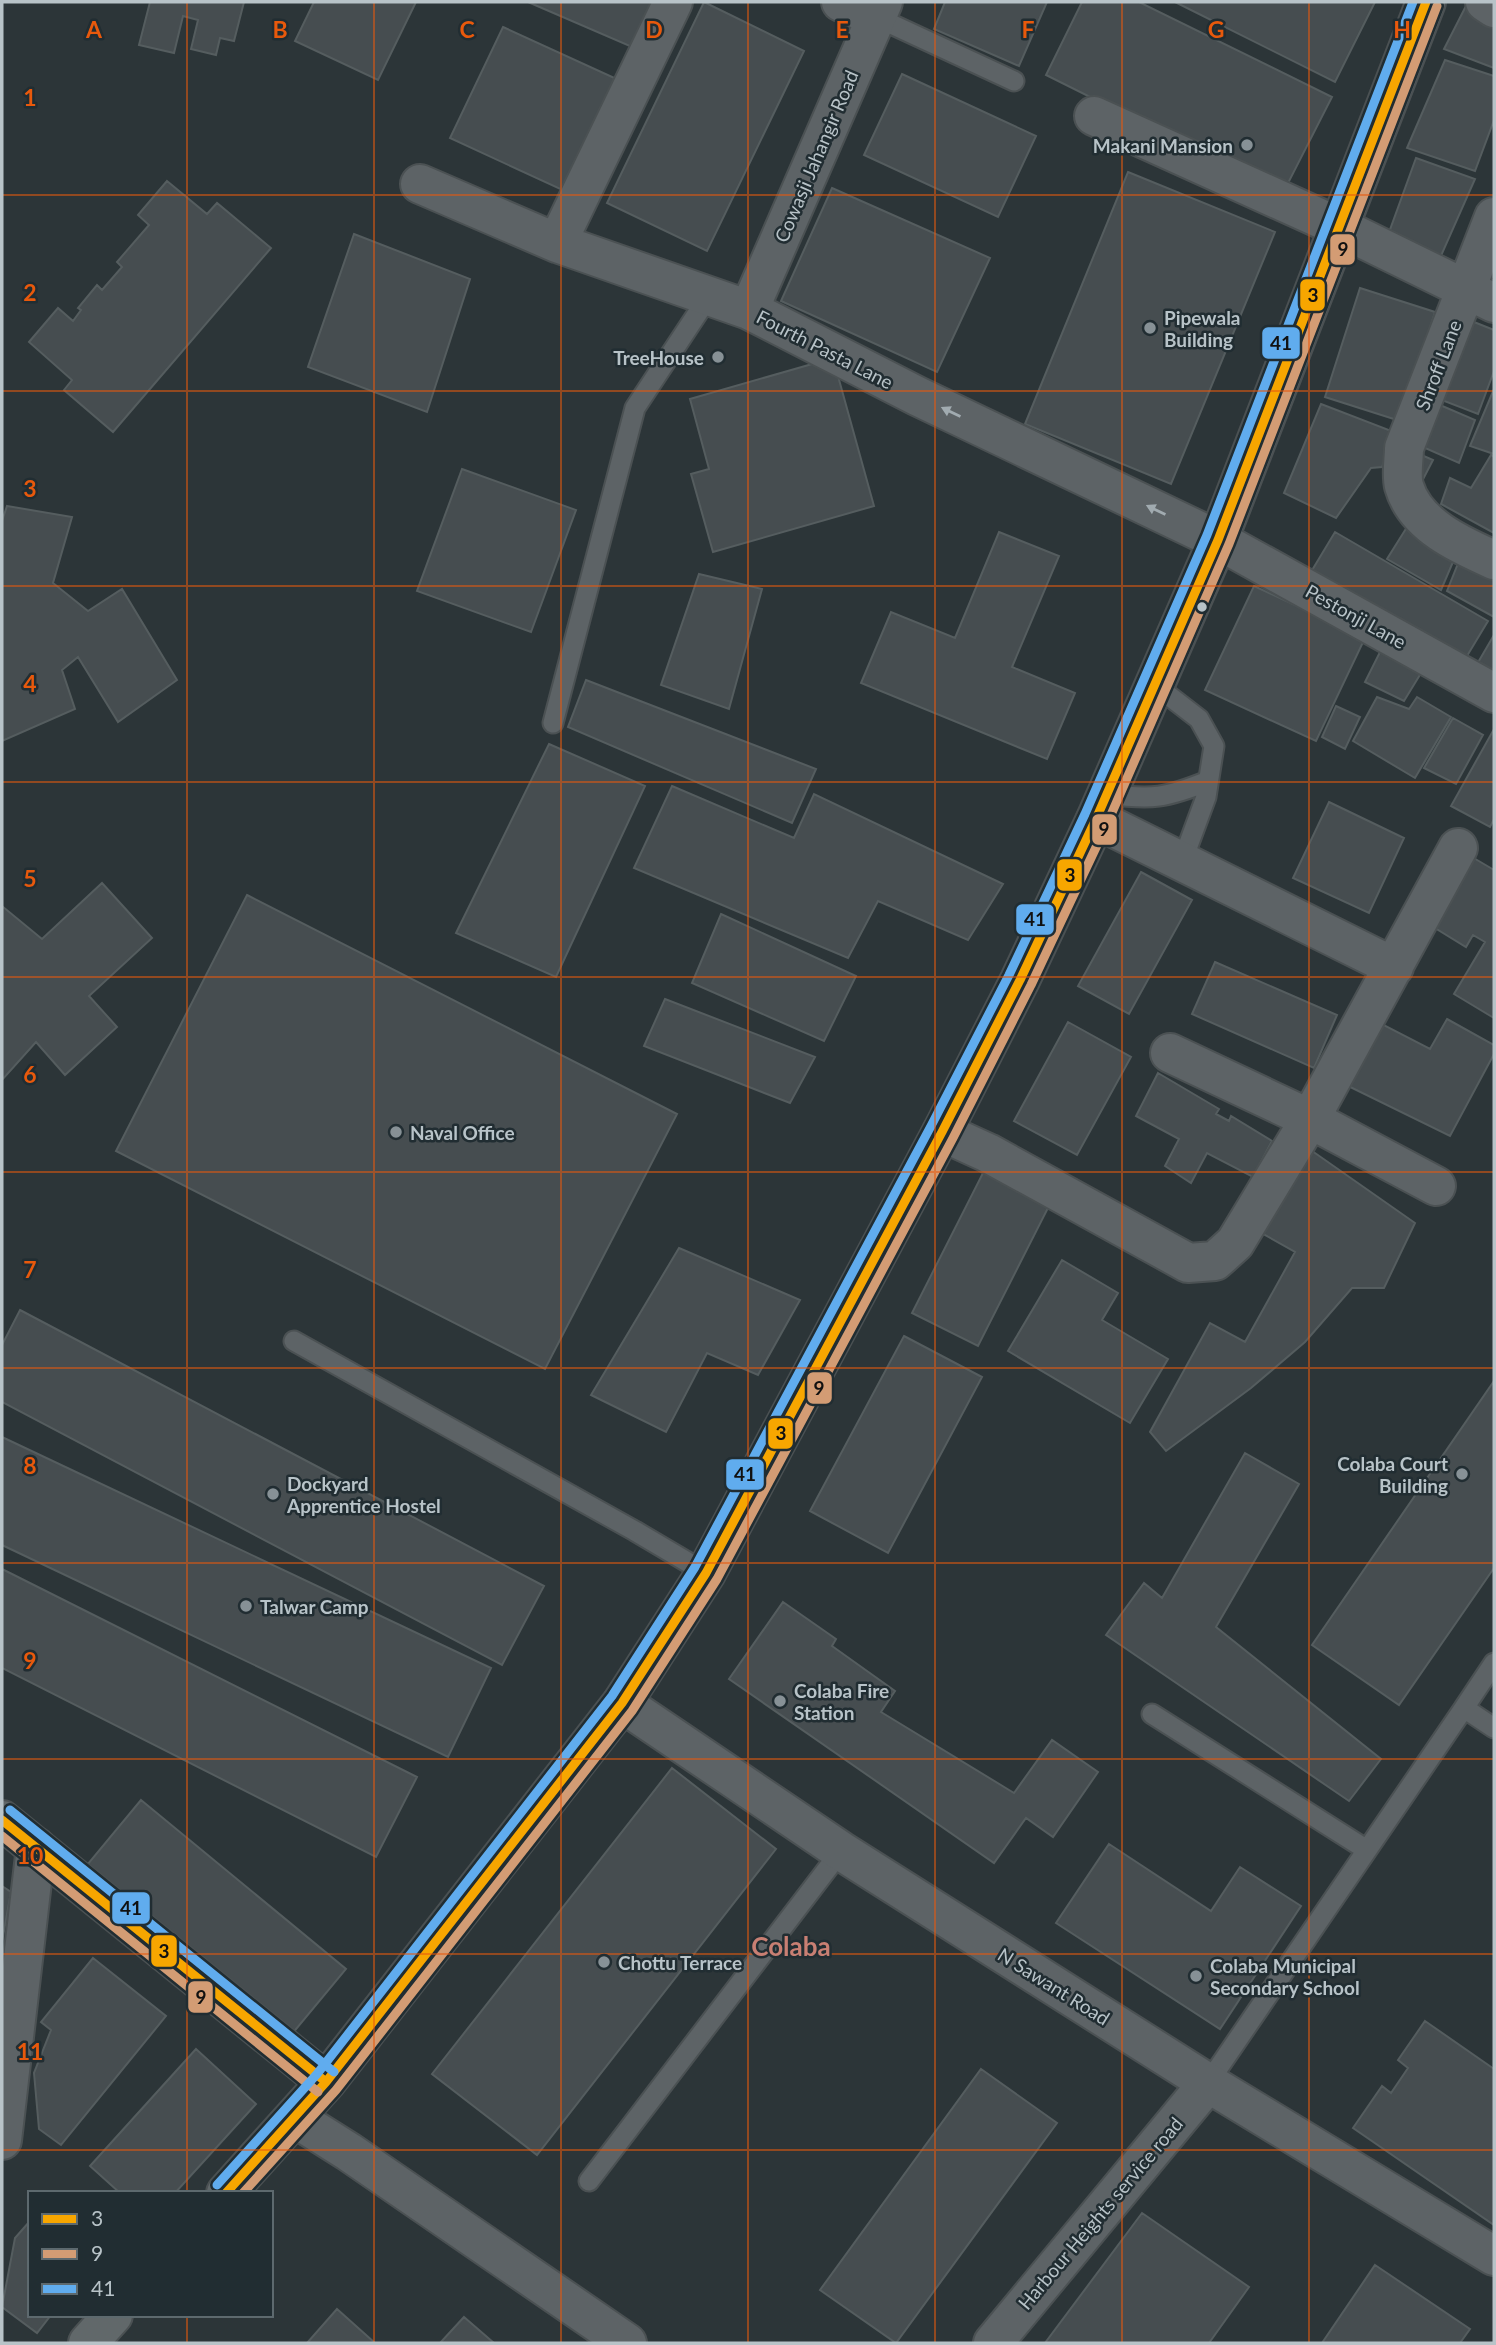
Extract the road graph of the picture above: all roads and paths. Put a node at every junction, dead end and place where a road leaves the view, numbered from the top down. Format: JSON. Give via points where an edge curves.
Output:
{"nodes":[{"id":1,"x":673,"y":2,"type":"edge"},
{"id":2,"x":841,"y":2,"type":"edge"},
{"id":3,"x":1426,"y":2,"type":"edge"},
{"id":4,"x":1485,"y":2,"type":"edge"},
{"id":5,"x":1494,"y":8,"type":"edge"},
{"id":6,"x":880,"y":9,"type":"edge"},
{"id":7,"x":1014,"y":81,"type":"dead end"},
{"id":8,"x":1094,"y":116,"type":"dead end"},
{"id":9,"x":420,"y":184,"type":"dead end"},
{"id":10,"x":1494,"y":217,"type":"edge"},
{"id":11,"x":1337,"y":226,"type":"junction"},
{"id":12,"x":557,"y":243,"type":"junction"},
{"id":13,"x":709,"y":296,"type":"junction"},
{"id":14,"x":1481,"y":296,"type":"edge"},
{"id":15,"x":749,"y":310,"type":"junction"},
{"id":16,"x":1218,"y":540,"type":"junction"},
{"id":17,"x":1494,"y":560,"type":"edge"},
{"id":18,"x":1155,"y":685,"type":"junction"},
{"id":19,"x":1494,"y":692,"type":"edge"},
{"id":20,"x":554,"y":723,"type":"dead end"},
{"id":21,"x":1208,"y":781,"type":"junction"},
{"id":22,"x":1101,"y":806,"type":"junction"},
{"id":23,"x":1458,"y":848,"type":"dead end"},
{"id":24,"x":1182,"y":862,"type":"junction"},
{"id":25,"x":1394,"y":967,"type":"junction"},
{"id":26,"x":1170,"y":1053,"type":"dead end"},
{"id":27,"x":1310,"y":1119,"type":"junction"},
{"id":28,"x":942,"y":1132,"type":"junction"},
{"id":29,"x":1436,"y":1186,"type":"dead end"},
{"id":30,"x":294,"y":1341,"type":"dead end"},
{"id":31,"x":706,"y":1573,"type":"junction"},
{"id":32,"x":1494,"y":1664,"type":"edge"},
{"id":33,"x":622,"y":1703,"type":"junction"},
{"id":34,"x":1464,"y":1708,"type":"junction"},
{"id":35,"x":1152,"y":1714,"type":"dead end"},
{"id":36,"x":1494,"y":1728,"type":"edge"},
{"id":37,"x":2,"y":1820,"type":"edge"},
{"id":38,"x":36,"y":1847,"type":"junction"},
{"id":39,"x":1367,"y":1850,"type":"junction"},
{"id":40,"x":841,"y":1851,"type":"junction"},
{"id":41,"x":326,"y":2082,"type":"junction"},
{"id":42,"x":1208,"y":2083,"type":"junction"},
{"id":43,"x":295,"y":2118,"type":"junction"},
{"id":44,"x":2,"y":2140,"type":"edge"},
{"id":45,"x":589,"y":2180,"type":"dead end"},
{"id":46,"x":228,"y":2191,"type":"edge"},
{"id":47,"x":1494,"y":2256,"type":"edge"},
{"id":48,"x":111,"y":2317,"type":"edge"},
{"id":49,"x":88,"y":2343,"type":"edge"},
{"id":50,"x":627,"y":2343,"type":"edge"},
{"id":51,"x":993,"y":2343,"type":"edge"}],
"edges":[{"from":1,"to":12,"type":"street"},
{"from":2,"to":6,"type":"street"},
{"from":3,"to":11,"type":"main road"},
{"from":4,"to":5,"type":"street"},
{"from":6,"to":7,"type":"lane"},
{"from":6,"to":15,"type":"street","name":"Cowasji Jahangir Road"},
{"from":8,"to":11,"type":"street"},
{"from":9,"to":12,"type":"street","name":"Fourth Pasta Lane"},
{"from":10,"to":14,"type":"street","name":"Shroff Lane"},
{"from":11,"to":14,"type":"street"},
{"from":11,"to":16,"type":"main road"},
{"from":12,"to":13,"type":"street","name":"Fourth Pasta Lane"},
{"from":13,"to":15,"type":"street","name":"Fourth Pasta Lane"},
{"from":13,"to":20,"type":"lane","via":[[635,408]]},
{"from":14,"to":17,"type":"street","name":"Shroff Lane","via":[[1404,448],[1404,485],[1419,513],[1456,544]]},
{"from":16,"to":15,"type":"street","name":"Fourth Pasta Lane","one_way":true},
{"from":16,"to":18,"type":"main road"},
{"from":16,"to":19,"type":"street","name":"Pestonji Lane"},
{"from":18,"to":21,"type":"lane","via":[[1199,719],[1214,746]]},
{"from":18,"to":22,"type":"main road"},
{"from":21,"to":22,"type":"lane","via":[[1177,793]]},
{"from":21,"to":24,"type":"lane"},
{"from":22,"to":24,"type":"street"},
{"from":22,"to":28,"type":"main road","via":[[1020,981]]},
{"from":23,"to":25,"type":"street"},
{"from":24,"to":25,"type":"street"},
{"from":25,"to":27,"type":"street"},
{"from":26,"to":27,"type":"street"},
{"from":27,"to":28,"type":"street","via":[[1235,1242],[1215,1261],[1188,1263]]},
{"from":27,"to":29,"type":"street"},
{"from":28,"to":31,"type":"main road"},
{"from":30,"to":31,"type":"lane"},
{"from":31,"to":33,"type":"main road"},
{"from":32,"to":34,"type":"lane"},
{"from":33,"to":40,"type":"street","name":"N Sawant Road"},
{"from":33,"to":41,"type":"main road"},
{"from":34,"to":36,"type":"lane"},
{"from":34,"to":39,"type":"lane"},
{"from":35,"to":39,"type":"lane"},
{"from":37,"to":38,"type":"main road"},
{"from":38,"to":41,"type":"main road"},
{"from":38,"to":44,"type":"street"},
{"from":39,"to":42,"type":"lane"},
{"from":40,"to":42,"type":"street","name":"N Sawant Road"},
{"from":40,"to":45,"type":"lane"},
{"from":41,"to":43,"type":"main road"},
{"from":42,"to":47,"type":"street","name":"N Sawant Road"},
{"from":42,"to":51,"type":"street","name":"Harbour Heights service road"},
{"from":43,"to":46,"type":"main road"},
{"from":43,"to":50,"type":"street"},
{"from":48,"to":49,"type":"main road"}]}
